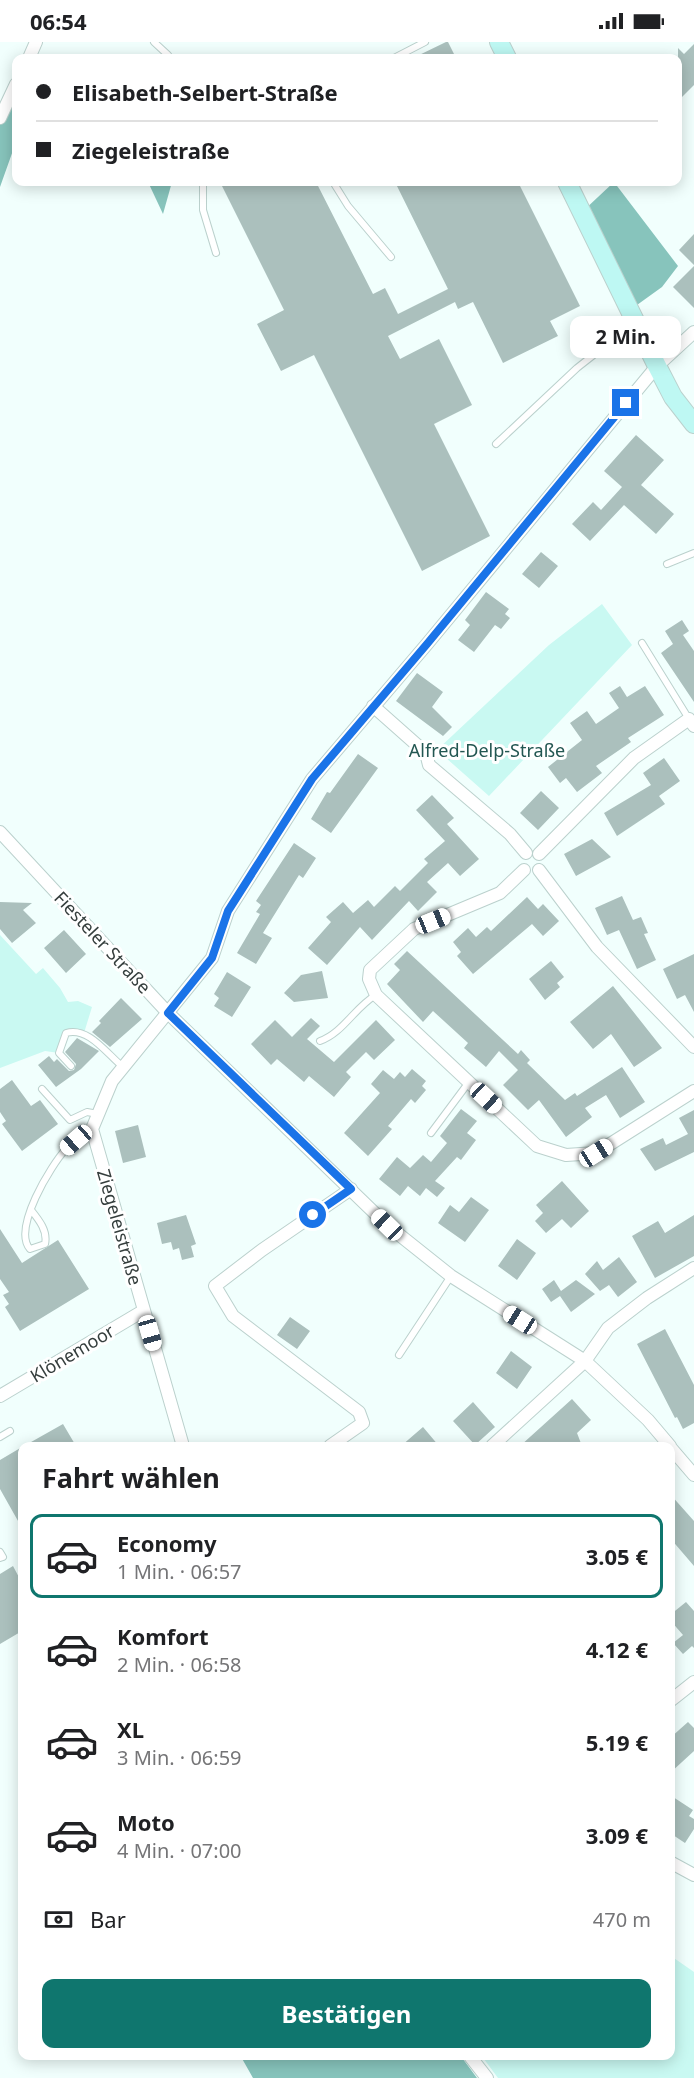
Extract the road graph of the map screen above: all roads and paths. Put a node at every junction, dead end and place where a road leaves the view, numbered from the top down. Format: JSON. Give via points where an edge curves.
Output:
{"nodes":[{"id":1,"x":154,"y":42,"type":"edge"},
{"id":2,"x":425,"y":42,"type":"edge"},
{"id":3,"x":167,"y":54,"type":"edge"},
{"id":4,"x":402,"y":54,"type":"edge"},
{"id":5,"x":12,"y":92,"type":"edge"},
{"id":6,"x":0,"y":118,"type":"edge"},
{"id":7,"x":203,"y":186,"type":"edge"},
{"id":8,"x":336,"y":186,"type":"edge"},
{"id":9,"x":569,"y":186,"type":"edge"},
{"id":10,"x":216,"y":253,"type":"dead end"},
{"id":11,"x":390,"y":256,"type":"dead end"},
{"id":12,"x":635,"y":321,"type":"junction"},
{"id":13,"x":694,"y":332,"type":"edge"},
{"id":14,"x":657,"y":366,"type":"junction"},
{"id":15,"x":694,"y":424,"type":"edge"},
{"id":16,"x":496,"y":444,"type":"dead end"},
{"id":17,"x":694,"y":553,"type":"edge"},
{"id":18,"x":667,"y":564,"type":"dead end"},
{"id":19,"x":642,"y":643,"type":"dead end"},
{"id":20,"x":373,"y":706,"type":"junction"},
{"id":21,"x":692,"y":723,"type":"edge"},
{"id":22,"x":0,"y":832,"type":"edge"},
{"id":23,"x":526,"y":853,"type":"junction"},
{"id":24,"x":539,"y":854,"type":"junction"},
{"id":25,"x":524,"y":870,"type":"junction"},
{"id":26,"x":539,"y":870,"type":"junction"},
{"id":27,"x":376,"y":995,"type":"junction"},
{"id":28,"x":168,"y":1013,"type":"junction"},
{"id":29,"x":320,"y":1041,"type":"dead end"},
{"id":30,"x":694,"y":1047,"type":"edge"},
{"id":31,"x":71,"y":1066,"type":"dead end"},
{"id":32,"x":124,"y":1068,"type":"junction"},
{"id":33,"x":469,"y":1082,"type":"junction"},
{"id":34,"x":42,"y":1089,"type":"dead end"},
{"id":35,"x":694,"y":1091,"type":"edge"},
{"id":36,"x":98,"y":1114,"type":"junction"},
{"id":37,"x":92,"y":1129,"type":"junction"},
{"id":38,"x":431,"y":1133,"type":"dead end"},
{"id":39,"x":351,"y":1189,"type":"junction"},
{"id":40,"x":31,"y":1210,"type":"junction"},
{"id":41,"x":694,"y":1268,"type":"edge"},
{"id":42,"x":451,"y":1276,"type":"junction"},
{"id":43,"x":143,"y":1311,"type":"junction"},
{"id":44,"x":399,"y":1355,"type":"dead end"},
{"id":45,"x":585,"y":1361,"type":"junction"},
{"id":46,"x":0,"y":1396,"type":"edge"},
{"id":47,"x":10,"y":1431,"type":"dead end"},
{"id":48,"x":0,"y":1437,"type":"edge"},
{"id":49,"x":182,"y":1442,"type":"edge"},
{"id":50,"x":336,"y":1442,"type":"edge"},
{"id":51,"x":496,"y":1442,"type":"edge"},
{"id":52,"x":667,"y":1442,"type":"edge"},
{"id":53,"x":675,"y":1452,"type":"edge"},
{"id":54,"x":694,"y":1475,"type":"edge"},
{"id":55,"x":0,"y":1552,"type":"edge"},
{"id":56,"x":0,"y":1558,"type":"edge"},
{"id":57,"x":694,"y":1682,"type":"edge"},
{"id":58,"x":675,"y":1697,"type":"edge"},
{"id":59,"x":675,"y":1865,"type":"edge"},
{"id":60,"x":694,"y":1875,"type":"edge"},
{"id":61,"x":473,"y":2060,"type":"edge"},
{"id":62,"x":487,"y":2078,"type":"edge"}],
"edges":[{"from":1,"to":3,"type":"lane"},
{"from":2,"to":4,"type":"lane"},
{"from":5,"to":6,"type":"street"},
{"from":7,"to":10,"type":"lane","via":[[203,210]]},
{"from":8,"to":11,"type":"lane"},
{"from":9,"to":12,"type":"main road"},
{"from":12,"to":14,"type":"main road"},
{"from":12,"to":16,"type":"lane","via":[[577,368]]},
{"from":13,"to":14,"type":"street"},
{"from":14,"to":15,"type":"main road","via":[[673,397]]},
{"from":14,"to":20,"type":"street"},
{"from":17,"to":18,"type":"lane"},
{"from":19,"to":21,"type":"lane"},
{"from":20,"to":23,"type":"street","via":[[426,753],[429,765],[510,834]]},
{"from":20,"to":28,"type":"street","via":[[312,779],[228,911],[212,958]]},
{"from":21,"to":24,"type":"street","via":[[634,758]]},
{"from":22,"to":28,"type":"street","name":"Fiesteler Straße"},
{"from":23,"to":24,"type":"street"},
{"from":23,"to":25,"type":"street","via":[[520,861]]},
{"from":24,"to":26,"type":"street"},
{"from":25,"to":26,"type":"street"},
{"from":25,"to":27,"type":"street","via":[[500,893],[414,929],[370,970],[369,979]]},
{"from":26,"to":30,"type":"street","via":[[597,947]]},
{"from":27,"to":29,"type":"lane","via":[[363,1002],[333,1035]]},
{"from":27,"to":33,"type":"street"},
{"from":28,"to":32,"type":"street"},
{"from":28,"to":39,"type":"street","name":"Fiesteler Straße"},
{"from":31,"to":32,"type":"lane","via":[[59,1053],[59,1046],[66,1033],[73,1031],[84,1033]]},
{"from":32,"to":36,"type":"street","via":[[112,1081]]},
{"from":33,"to":35,"type":"street","via":[[537,1146],[566,1155],[596,1153]]},
{"from":33,"to":38,"type":"lane"},
{"from":34,"to":36,"type":"lane","via":[[70,1120],[87,1112]]},
{"from":36,"to":37,"type":"street"},
{"from":37,"to":40,"type":"lane","via":[[56,1161]]},
{"from":37,"to":43,"type":"street","name":"Ziegeleistraße"},
{"from":39,"to":42,"type":"street","name":"Fiesteler Straße","via":[[387,1225]]},
{"from":39,"to":50,"type":"street","via":[[215,1286],[233,1316],[359,1412],[363,1423]]},
{"from":40,"to":40,"type":"lane","via":[[26,1244],[30,1249],[45,1244],[46,1239],[42,1224]]},
{"from":41,"to":45,"type":"street","via":[[608,1328]]},
{"from":42,"to":44,"type":"lane"},
{"from":42,"to":45,"type":"street","name":"Fiesteler Straße"},
{"from":43,"to":46,"type":"street","name":"Klönemoor"},
{"from":43,"to":49,"type":"street","name":"Ziegeleistraße"},
{"from":45,"to":51,"type":"street"},
{"from":45,"to":52,"type":"street","name":"Fiesteler Straße"},
{"from":47,"to":48,"type":"lane"},
{"from":53,"to":54,"type":"street","name":"Fiesteler Straße"},
{"from":55,"to":56,"type":"lane"},
{"from":57,"to":58,"type":"street"},
{"from":59,"to":60,"type":"street"},
{"from":61,"to":62,"type":"street"}]}
